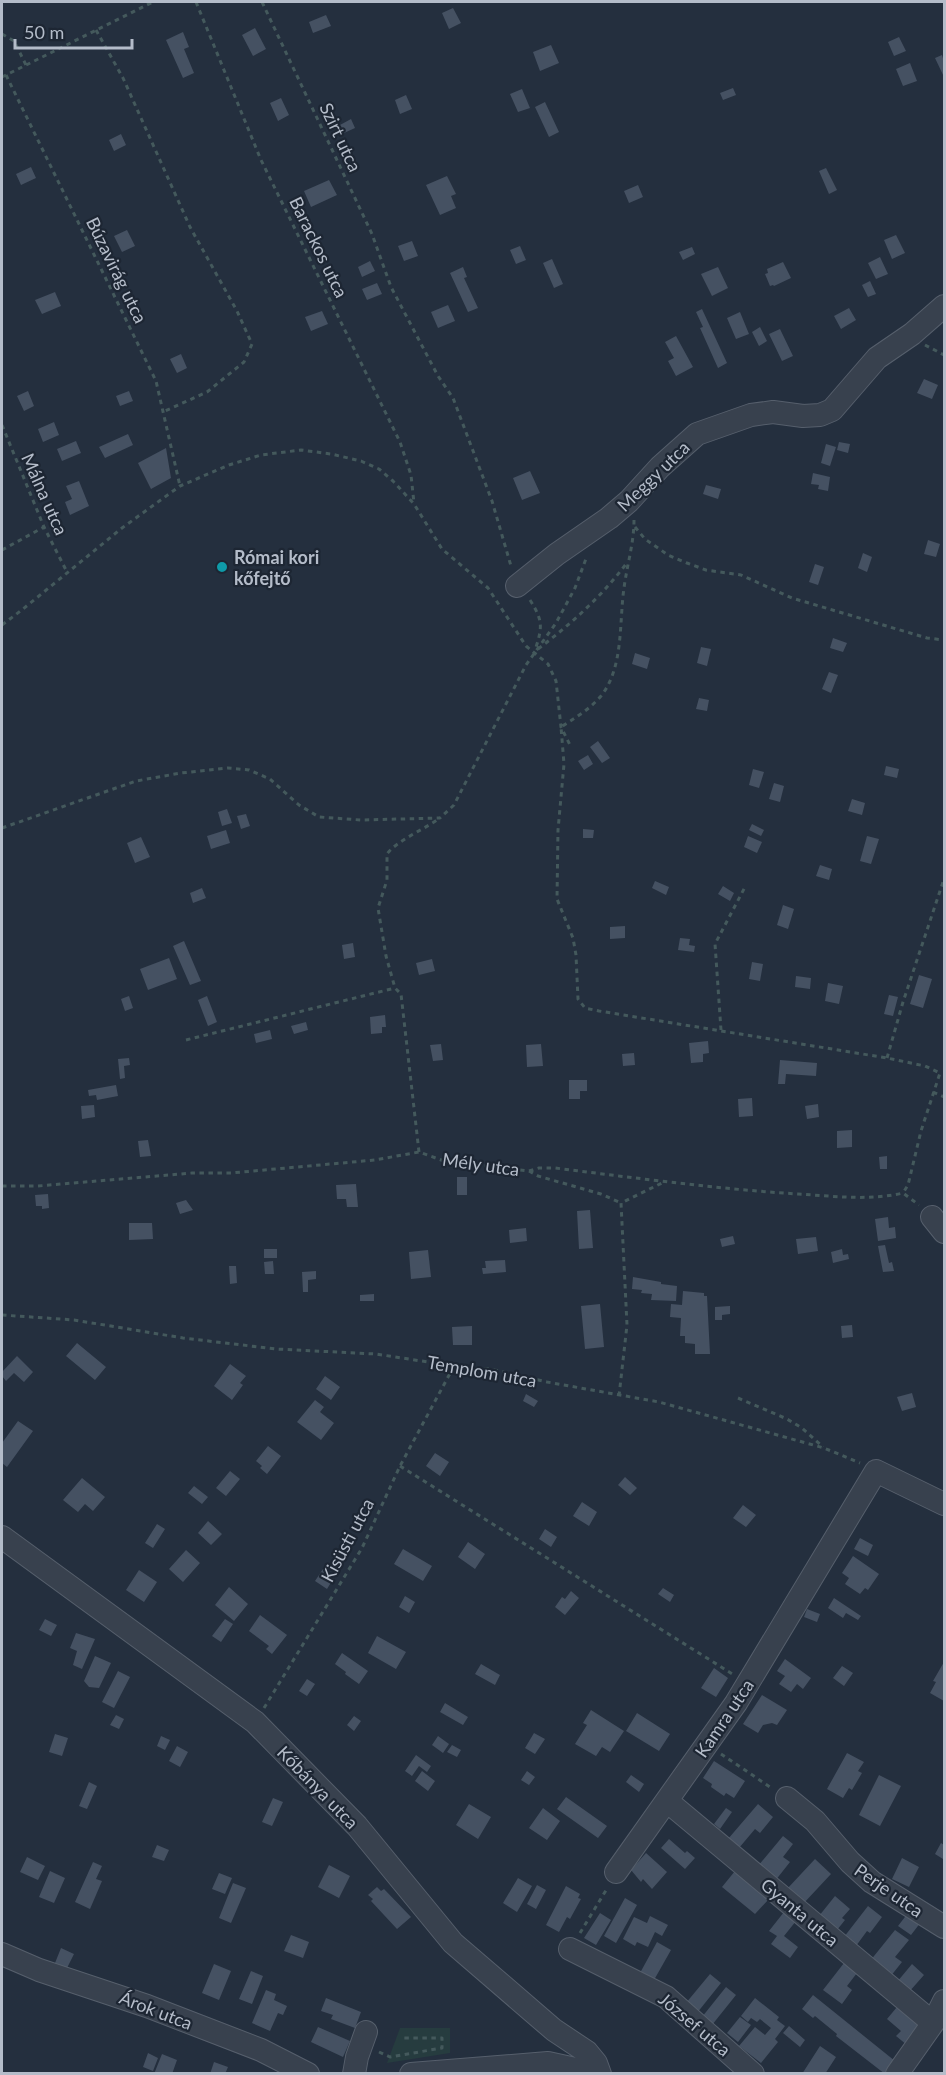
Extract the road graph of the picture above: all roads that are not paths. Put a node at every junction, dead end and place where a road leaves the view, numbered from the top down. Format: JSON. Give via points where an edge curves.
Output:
{"nodes":[{"id":1,"x":945,"y":306,"type":"edge"},
{"id":2,"x":517,"y":586,"type":"road end"},
{"id":3,"x":945,"y":1504,"type":"edge"},
{"id":4,"x":2,"y":1537,"type":"edge"},
{"id":5,"x":787,"y":1798,"type":"road end"},
{"id":6,"x":667,"y":1802,"type":"junction"},
{"id":7,"x":616,"y":1872,"type":"road end"},
{"id":8,"x":945,"y":1927,"type":"edge"},
{"id":9,"x":570,"y":1949,"type":"road end"},
{"id":10,"x":2,"y":1954,"type":"edge"},
{"id":11,"x":945,"y":2001,"type":"edge"},
{"id":12,"x":933,"y":2023,"type":"junction"},
{"id":13,"x":366,"y":2032,"type":"dead end"},
{"id":14,"x":308,"y":2073,"type":"edge"},
{"id":15,"x":354,"y":2073,"type":"edge"},
{"id":16,"x":418,"y":2073,"type":"edge"},
{"id":17,"x":599,"y":2073,"type":"edge"},
{"id":18,"x":753,"y":2073,"type":"edge"},
{"id":19,"x":897,"y":2073,"type":"edge"}],
"edges":[{"from":1,"to":2,"type":"street","name":"Meggy utca","via":[[877,358],[832,410],[820,415],[751,415],[697,434],[628,501]]},
{"from":3,"to":6,"type":"street","name":"Kamra utca","via":[[876,1471],[748,1683]]},
{"from":4,"to":17,"type":"street","name":"Kőbánya utca","via":[[255,1722],[357,1826],[453,1943],[554,2030],[587,2052]]},
{"from":5,"to":8,"type":"street","name":"Perje utca","via":[[815,1821],[850,1863],[872,1882]]},
{"from":6,"to":7,"type":"street","name":"Kamra utca"},
{"from":6,"to":12,"type":"street","name":"Gyanta utca"},
{"from":9,"to":18,"type":"street","name":"József utca","via":[[666,1996]]},
{"from":10,"to":14,"type":"street","name":"Árok utca","via":[[261,2050]]},
{"from":11,"to":12,"type":"street"},
{"from":12,"to":19,"type":"street"},
{"from":13,"to":15,"type":"street"},
{"from":16,"to":17,"type":"street","via":[[548,2063]]}]}
